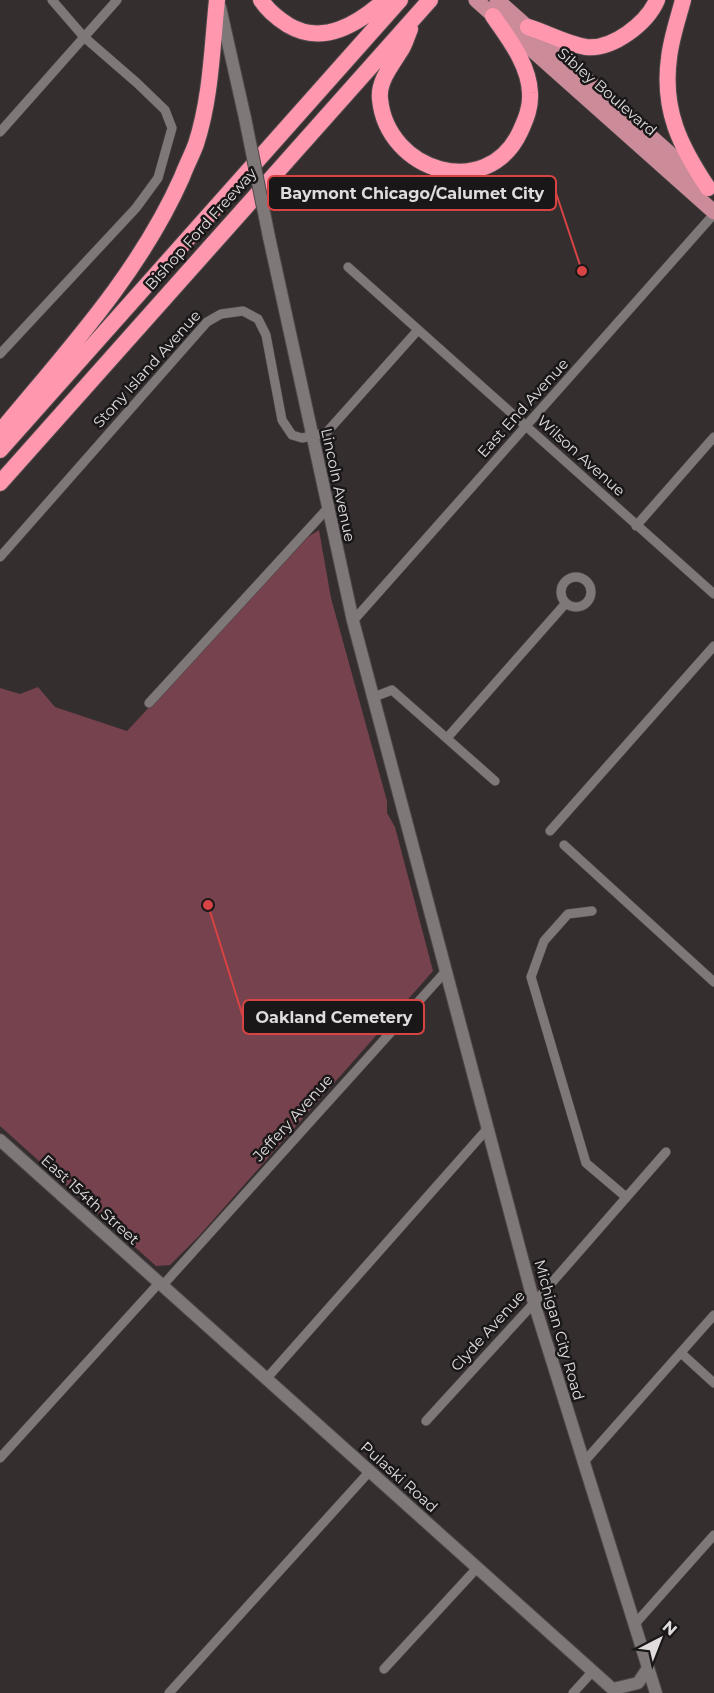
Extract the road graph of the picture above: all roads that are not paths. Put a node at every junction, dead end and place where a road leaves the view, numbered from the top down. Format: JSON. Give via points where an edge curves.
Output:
{"nodes":[{"id":1,"x":52,"y":0,"type":"edge"},
{"id":2,"x":117,"y":0,"type":"edge"},
{"id":3,"x":218,"y":0,"type":"edge"},
{"id":4,"x":261,"y":0,"type":"edge"},
{"id":5,"x":385,"y":0,"type":"edge"},
{"id":6,"x":400,"y":0,"type":"edge"},
{"id":7,"x":430,"y":0,"type":"edge"},
{"id":8,"x":657,"y":0,"type":"edge"},
{"id":9,"x":683,"y":0,"type":"edge"},
{"id":10,"x":476,"y":1,"type":"edge"},
{"id":11,"x":495,"y":8,"type":"edge"},
{"id":12,"x":416,"y":16,"type":"junction"},
{"id":13,"x":528,"y":27,"type":"junction"},
{"id":14,"x":84,"y":37,"type":"junction"},
{"id":15,"x":0,"y":132,"type":"edge"},
{"id":16,"x":711,"y":190,"type":"edge"},
{"id":17,"x":714,"y":213,"type":"edge"},
{"id":18,"x":348,"y":267,"type":"dead end"},
{"id":19,"x":418,"y":330,"type":"junction"},
{"id":20,"x":0,"y":354,"type":"edge"},
{"id":21,"x":526,"y":427,"type":"junction"},
{"id":22,"x":0,"y":432,"type":"edge"},
{"id":23,"x":313,"y":437,"type":"junction"},
{"id":24,"x":714,"y":437,"type":"edge"},
{"id":25,"x":0,"y":450,"type":"edge"},
{"id":26,"x":0,"y":483,"type":"edge"},
{"id":27,"x":327,"y":509,"type":"junction"},
{"id":28,"x":636,"y":526,"type":"junction"},
{"id":29,"x":0,"y":557,"type":"edge"},
{"id":30,"x":714,"y":594,"type":"edge"},
{"id":31,"x":566,"y":603,"type":"dead end"},
{"id":32,"x":353,"y":621,"type":"junction"},
{"id":33,"x":714,"y":646,"type":"edge"},
{"id":34,"x":374,"y":697,"type":"junction"},
{"id":35,"x":149,"y":703,"type":"dead end"},
{"id":36,"x":447,"y":738,"type":"junction"},
{"id":37,"x":495,"y":781,"type":"dead end"},
{"id":38,"x":550,"y":831,"type":"dead end"},
{"id":39,"x":564,"y":845,"type":"dead end"},
{"id":40,"x":592,"y":911,"type":"dead end"},
{"id":41,"x":446,"y":971,"type":"junction"},
{"id":42,"x":714,"y":982,"type":"edge"},
{"id":43,"x":488,"y":1128,"type":"junction"},
{"id":44,"x":0,"y":1140,"type":"edge"},
{"id":45,"x":666,"y":1152,"type":"dead end"},
{"id":46,"x":626,"y":1197,"type":"junction"},
{"id":47,"x":161,"y":1284,"type":"junction"},
{"id":48,"x":534,"y":1303,"type":"junction"},
{"id":49,"x":714,"y":1315,"type":"edge"},
{"id":50,"x":681,"y":1353,"type":"junction"},
{"id":51,"x":267,"y":1378,"type":"junction"},
{"id":52,"x":714,"y":1383,"type":"edge"},
{"id":53,"x":426,"y":1421,"type":"dead end"},
{"id":54,"x":0,"y":1458,"type":"edge"},
{"id":55,"x":583,"y":1463,"type":"junction"},
{"id":56,"x":370,"y":1471,"type":"junction"},
{"id":57,"x":714,"y":1535,"type":"edge"},
{"id":58,"x":477,"y":1568,"type":"junction"},
{"id":59,"x":634,"y":1624,"type":"junction"},
{"id":60,"x":648,"y":1668,"type":"junction"},
{"id":61,"x":384,"y":1670,"type":"dead end"},
{"id":62,"x":593,"y":1671,"type":"junction"},
{"id":63,"x":615,"y":1691,"type":"edge"},
{"id":64,"x":169,"y":1693,"type":"edge"},
{"id":65,"x":573,"y":1693,"type":"edge"},
{"id":66,"x":656,"y":1693,"type":"edge"}],
"edges":[{"from":1,"to":14,"type":"street"},
{"from":2,"to":14,"type":"street"},
{"from":3,"to":22,"type":"highway","via":[[209,87],[199,133],[171,202],[135,265]]},
{"from":3,"to":23,"type":"street","name":"Lincoln Avenue","bridge":true},
{"from":4,"to":5,"type":"highway","via":[[278,19],[297,31],[313,33],[350,26]]},
{"from":6,"to":25,"type":"highway","name":"Bishop Ford Freeway"},
{"from":7,"to":12,"type":"highway","name":"Bishop Ford Freeway"},
{"from":8,"to":13,"type":"highway","via":[[636,28],[614,41],[588,47]]},
{"from":9,"to":16,"type":"highway","via":[[669,58],[669,109],[687,157]]},
{"from":10,"to":11,"type":"main road","name":"Sibley Boulevard"},
{"from":11,"to":12,"type":"highway","via":[[521,60],[530,91],[528,116],[516,142],[499,160],[457,173],[413,158],[400,146],[393,139],[379,98],[384,79]]},
{"from":11,"to":13,"type":"main road","name":"Sibley Boulevard"},
{"from":11,"to":17,"type":"main road","name":"Sibley Boulevard"},
{"from":12,"to":26,"type":"highway","name":"Bishop Ford Freeway"},
{"from":13,"to":16,"type":"main road","name":"Sibley Boulevard"},
{"from":14,"to":15,"type":"street"},
{"from":14,"to":20,"type":"street","via":[[165,110],[172,128],[168,147],[158,178],[136,208]]},
{"from":17,"to":21,"type":"street","name":"East End Avenue"},
{"from":18,"to":19,"type":"street","name":"Wilson Avenue"},
{"from":19,"to":21,"type":"street","name":"Wilson Avenue"},
{"from":19,"to":23,"type":"street","via":[[326,433]]},
{"from":21,"to":28,"type":"street","name":"Wilson Avenue"},
{"from":21,"to":32,"type":"street","name":"East End Avenue"},
{"from":23,"to":27,"type":"street","name":"Lincoln Avenue"},
{"from":23,"to":29,"type":"street","name":"Stony Island Avenue","via":[[291,435],[282,420],[266,335],[258,319],[243,312],[221,314],[207,322]]},
{"from":24,"to":28,"type":"street"},
{"from":27,"to":32,"type":"street","name":"Lincoln Avenue"},
{"from":27,"to":35,"type":"street"},
{"from":28,"to":30,"type":"street","name":"Wilson Avenue"},
{"from":31,"to":36,"type":"street"},
{"from":32,"to":34,"type":"street","name":"Lincoln Avenue"},
{"from":33,"to":38,"type":"street"},
{"from":34,"to":36,"type":"street","via":[[392,690]]},
{"from":34,"to":41,"type":"street","name":"Lincoln Avenue"},
{"from":36,"to":37,"type":"street"},
{"from":39,"to":42,"type":"street"},
{"from":40,"to":46,"type":"street","via":[[568,914],[544,941],[531,976],[586,1162]]},
{"from":41,"to":43,"type":"street","name":"Michigan City Road"},
{"from":41,"to":47,"type":"street","name":"Jeffery Avenue"},
{"from":43,"to":48,"type":"street","name":"Michigan City Road"},
{"from":43,"to":51,"type":"street"},
{"from":44,"to":47,"type":"street","name":"East 154th Street"},
{"from":45,"to":46,"type":"street","name":"Clyde Avenue"},
{"from":46,"to":48,"type":"street","name":"Clyde Avenue"},
{"from":47,"to":51,"type":"street","name":"Pulaski Road"},
{"from":47,"to":54,"type":"street"},
{"from":48,"to":53,"type":"street","name":"Clyde Avenue"},
{"from":48,"to":55,"type":"street","name":"Michigan City Road"},
{"from":49,"to":50,"type":"street"},
{"from":50,"to":52,"type":"street"},
{"from":50,"to":55,"type":"street"},
{"from":51,"to":56,"type":"street","name":"Pulaski Road"},
{"from":55,"to":59,"type":"street","name":"Michigan City Road"},
{"from":56,"to":58,"type":"street","name":"Pulaski Road"},
{"from":56,"to":64,"type":"street"},
{"from":57,"to":59,"type":"street"},
{"from":58,"to":61,"type":"street"},
{"from":58,"to":62,"type":"street","name":"Pulaski Road"},
{"from":59,"to":60,"type":"street","name":"Michigan City Road"},
{"from":60,"to":63,"type":"street","via":[[638,1683]]},
{"from":60,"to":66,"type":"street","name":"Michigan City Road"},
{"from":62,"to":63,"type":"street","name":"Pulaski Road"},
{"from":62,"to":65,"type":"street"}]}
